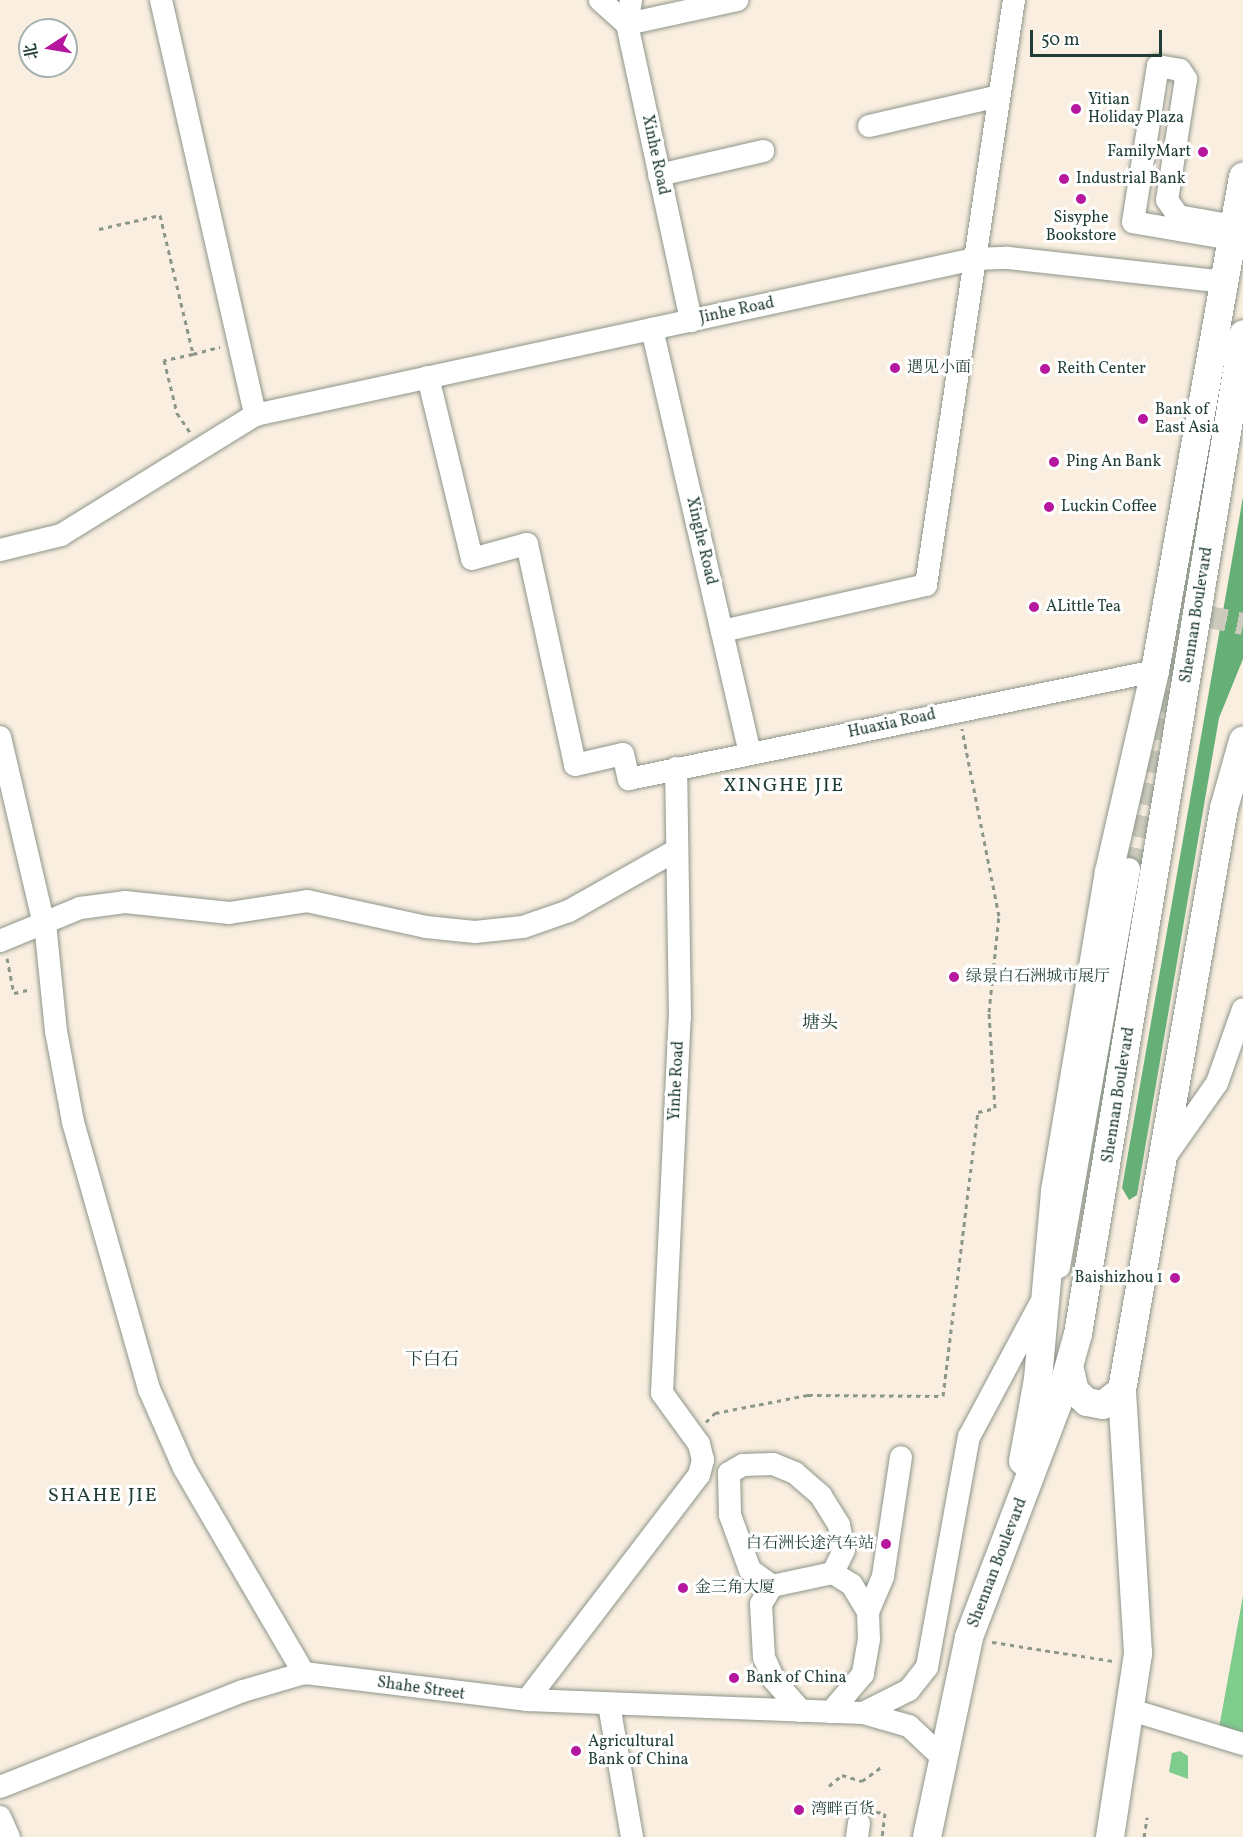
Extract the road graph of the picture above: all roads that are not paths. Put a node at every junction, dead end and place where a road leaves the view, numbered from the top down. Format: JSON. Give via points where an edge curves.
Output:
{"nodes":[{"id":1,"x":161,"y":0,"type":"edge"},
{"id":2,"x":600,"y":0,"type":"edge"},
{"id":3,"x":631,"y":0,"type":"edge"},
{"id":4,"x":737,"y":0,"type":"edge"},
{"id":5,"x":1014,"y":0,"type":"edge"},
{"id":6,"x":627,"y":24,"type":"junction"},
{"id":7,"x":999,"y":96,"type":"junction"},
{"id":8,"x":869,"y":126,"type":"dead end"},
{"id":9,"x":763,"y":151,"type":"dead end"},
{"id":10,"x":659,"y":175,"type":"junction"},
{"id":11,"x":1243,"y":177,"type":"edge"},
{"id":12,"x":1236,"y":231,"type":"edge"},
{"id":13,"x":974,"y":259,"type":"junction"},
{"id":14,"x":1224,"y":280,"type":"junction"},
{"id":15,"x":691,"y":321,"type":"junction"},
{"id":16,"x":652,"y":329,"type":"junction"},
{"id":17,"x":1243,"y":335,"type":"edge"},
{"id":18,"x":428,"y":377,"type":"junction"},
{"id":19,"x":255,"y":415,"type":"junction"},
{"id":20,"x":1227,"y":426,"type":"junction"},
{"id":21,"x":0,"y":550,"type":"edge"},
{"id":22,"x":722,"y":632,"type":"junction"},
{"id":23,"x":1155,"y":671,"type":"junction"},
{"id":24,"x":0,"y":737,"type":"edge"},
{"id":25,"x":1243,"y":741,"type":"edge"},
{"id":26,"x":750,"y":753,"type":"junction"},
{"id":27,"x":676,"y":768,"type":"junction"},
{"id":28,"x":677,"y":850,"type":"junction"},
{"id":29,"x":1129,"y":869,"type":"tunnel mouth"},
{"id":30,"x":43,"y":920,"type":"junction"},
{"id":31,"x":3,"y":946,"type":"edge"},
{"id":32,"x":1243,"y":1009,"type":"edge"},
{"id":33,"x":1164,"y":1159,"type":"junction"},
{"id":34,"x":1047,"y":1278,"type":"junction"},
{"id":35,"x":1070,"y":1370,"type":"junction"},
{"id":36,"x":1038,"y":1379,"type":"junction"},
{"id":37,"x":1122,"y":1390,"type":"junction"},
{"id":38,"x":901,"y":1456,"type":"dead end"},
{"id":39,"x":1010,"y":1536,"type":"junction"},
{"id":40,"x":833,"y":1573,"type":"junction"},
{"id":41,"x":772,"y":1586,"type":"junction"},
{"id":42,"x":868,"y":1612,"type":"junction"},
{"id":43,"x":304,"y":1673,"type":"junction"},
{"id":44,"x":527,"y":1700,"type":"junction"},
{"id":45,"x":609,"y":1705,"type":"junction"},
{"id":46,"x":1131,"y":1710,"type":"junction"},
{"id":47,"x":801,"y":1711,"type":"junction"},
{"id":48,"x":831,"y":1712,"type":"junction"},
{"id":49,"x":863,"y":1713,"type":"junction"},
{"id":50,"x":1243,"y":1744,"type":"edge"},
{"id":51,"x":941,"y":1756,"type":"junction"},
{"id":52,"x":0,"y":1787,"type":"edge"},
{"id":53,"x":0,"y":1817,"type":"edge"},
{"id":54,"x":9,"y":1837,"type":"edge"},
{"id":55,"x":632,"y":1837,"type":"edge"},
{"id":56,"x":927,"y":1837,"type":"edge"},
{"id":57,"x":1110,"y":1837,"type":"edge"}],
"edges":[{"from":1,"to":19,"type":"street"},
{"from":2,"to":6,"type":"street"},
{"from":3,"to":6,"type":"street"},
{"from":4,"to":6,"type":"street"},
{"from":5,"to":7,"type":"street"},
{"from":6,"to":10,"type":"street","name":"Xinhe Road"},
{"from":7,"to":8,"type":"street"},
{"from":7,"to":13,"type":"street"},
{"from":9,"to":10,"type":"street"},
{"from":10,"to":15,"type":"street","name":"Xinhe Road"},
{"from":11,"to":12,"type":"main road"},
{"from":12,"to":12,"type":"street","via":[[1178,216],[1167,200],[1186,79],[1180,70],[1158,66],[1133,222]]},
{"from":12,"to":14,"type":"main road"},
{"from":13,"to":14,"type":"street","name":"Jinhe Road","via":[[1008,258]]},
{"from":13,"to":15,"type":"street","name":"Jinhe Road"},
{"from":13,"to":22,"type":"street","via":[[926,585]]},
{"from":14,"to":23,"type":"main road"},
{"from":15,"to":16,"type":"street","name":"Jinhe Road"},
{"from":16,"to":18,"type":"street","name":"Jinhe Road"},
{"from":16,"to":22,"type":"street","name":"Xinghe Road"},
{"from":17,"to":20,"type":"main road","name":"Shennan Boulevard"},
{"from":18,"to":19,"type":"street","name":"Jinhe Road"},
{"from":18,"to":27,"type":"street","name":"Huaxia Road","via":[[472,559],[527,544],[575,765],[623,754],[629,779]]},
{"from":19,"to":21,"type":"street","name":"Jinhe Road","via":[[61,535]]},
{"from":20,"to":23,"type":"main road"},
{"from":20,"to":35,"type":"main road","name":"Shennan Boulevard","via":[[1106,1181]]},
{"from":22,"to":26,"type":"street","name":"Xinghe Road"},
{"from":23,"to":26,"type":"street","name":"Huaxia Road"},
{"from":23,"to":34,"type":"main road","via":[[1109,872],[1055,1191]]},
{"from":24,"to":30,"type":"street"},
{"from":25,"to":33,"type":"main road","via":[[1224,808]]},
{"from":26,"to":27,"type":"street","name":"Huaxia Road"},
{"from":27,"to":28,"type":"street","name":"Yinhe Road"},
{"from":28,"to":30,"type":"street","via":[[568,911],[523,927],[475,932],[426,927],[307,901],[229,913],[125,902]]},
{"from":28,"to":44,"type":"street","name":"Yinhe Road","via":[[681,1018],[662,1393],[692,1436],[703,1460],[699,1475]]},
{"from":29,"to":36,"type":"street"},
{"from":30,"to":31,"type":"street"},
{"from":30,"to":43,"type":"street","via":[[73,1122],[148,1389],[183,1468]]},
{"from":32,"to":33,"type":"street","via":[[1217,1083]]},
{"from":33,"to":37,"type":"main road"},
{"from":34,"to":36,"type":"main road"},
{"from":34,"to":49,"type":"street","via":[[1028,1334],[969,1437],[927,1667],[909,1690]]},
{"from":35,"to":37,"type":"main road","via":[[1076,1391],[1087,1402],[1103,1405]]},
{"from":35,"to":39,"type":"main road","name":"Shennan Boulevard"},
{"from":36,"to":39,"type":"main road"},
{"from":37,"to":46,"type":"main road","via":[[1122,1462],[1138,1638]]},
{"from":38,"to":42,"type":"street","via":[[883,1576]]},
{"from":39,"to":51,"type":"main road","name":"Shennan Boulevard","via":[[969,1637]]},
{"from":40,"to":41,"type":"street"},
{"from":40,"to":41,"type":"street","via":[[844,1550],[839,1525],[821,1496],[795,1473],[773,1464],[743,1465],[729,1473],[730,1515],[750,1570]]},
{"from":40,"to":42,"type":"street","via":[[852,1585]]},
{"from":41,"to":47,"type":"street","via":[[761,1604],[764,1658],[774,1680]]},
{"from":42,"to":48,"type":"street","via":[[863,1674]]},
{"from":43,"to":44,"type":"street","name":"Shahe Street"},
{"from":43,"to":52,"type":"street","name":"Shahe Street","via":[[253,1688]]},
{"from":44,"to":45,"type":"street","name":"Shahe Street"},
{"from":45,"to":47,"type":"street","name":"Shahe Street"},
{"from":45,"to":55,"type":"street"},
{"from":46,"to":50,"type":"street"},
{"from":46,"to":57,"type":"main road"},
{"from":47,"to":48,"type":"street","name":"Shahe Street"},
{"from":48,"to":49,"type":"street","name":"Shahe Street"},
{"from":49,"to":51,"type":"street","via":[[909,1726]]},
{"from":51,"to":56,"type":"main road","name":"Shennan Boulevard"},
{"from":53,"to":54,"type":"street"}]}
